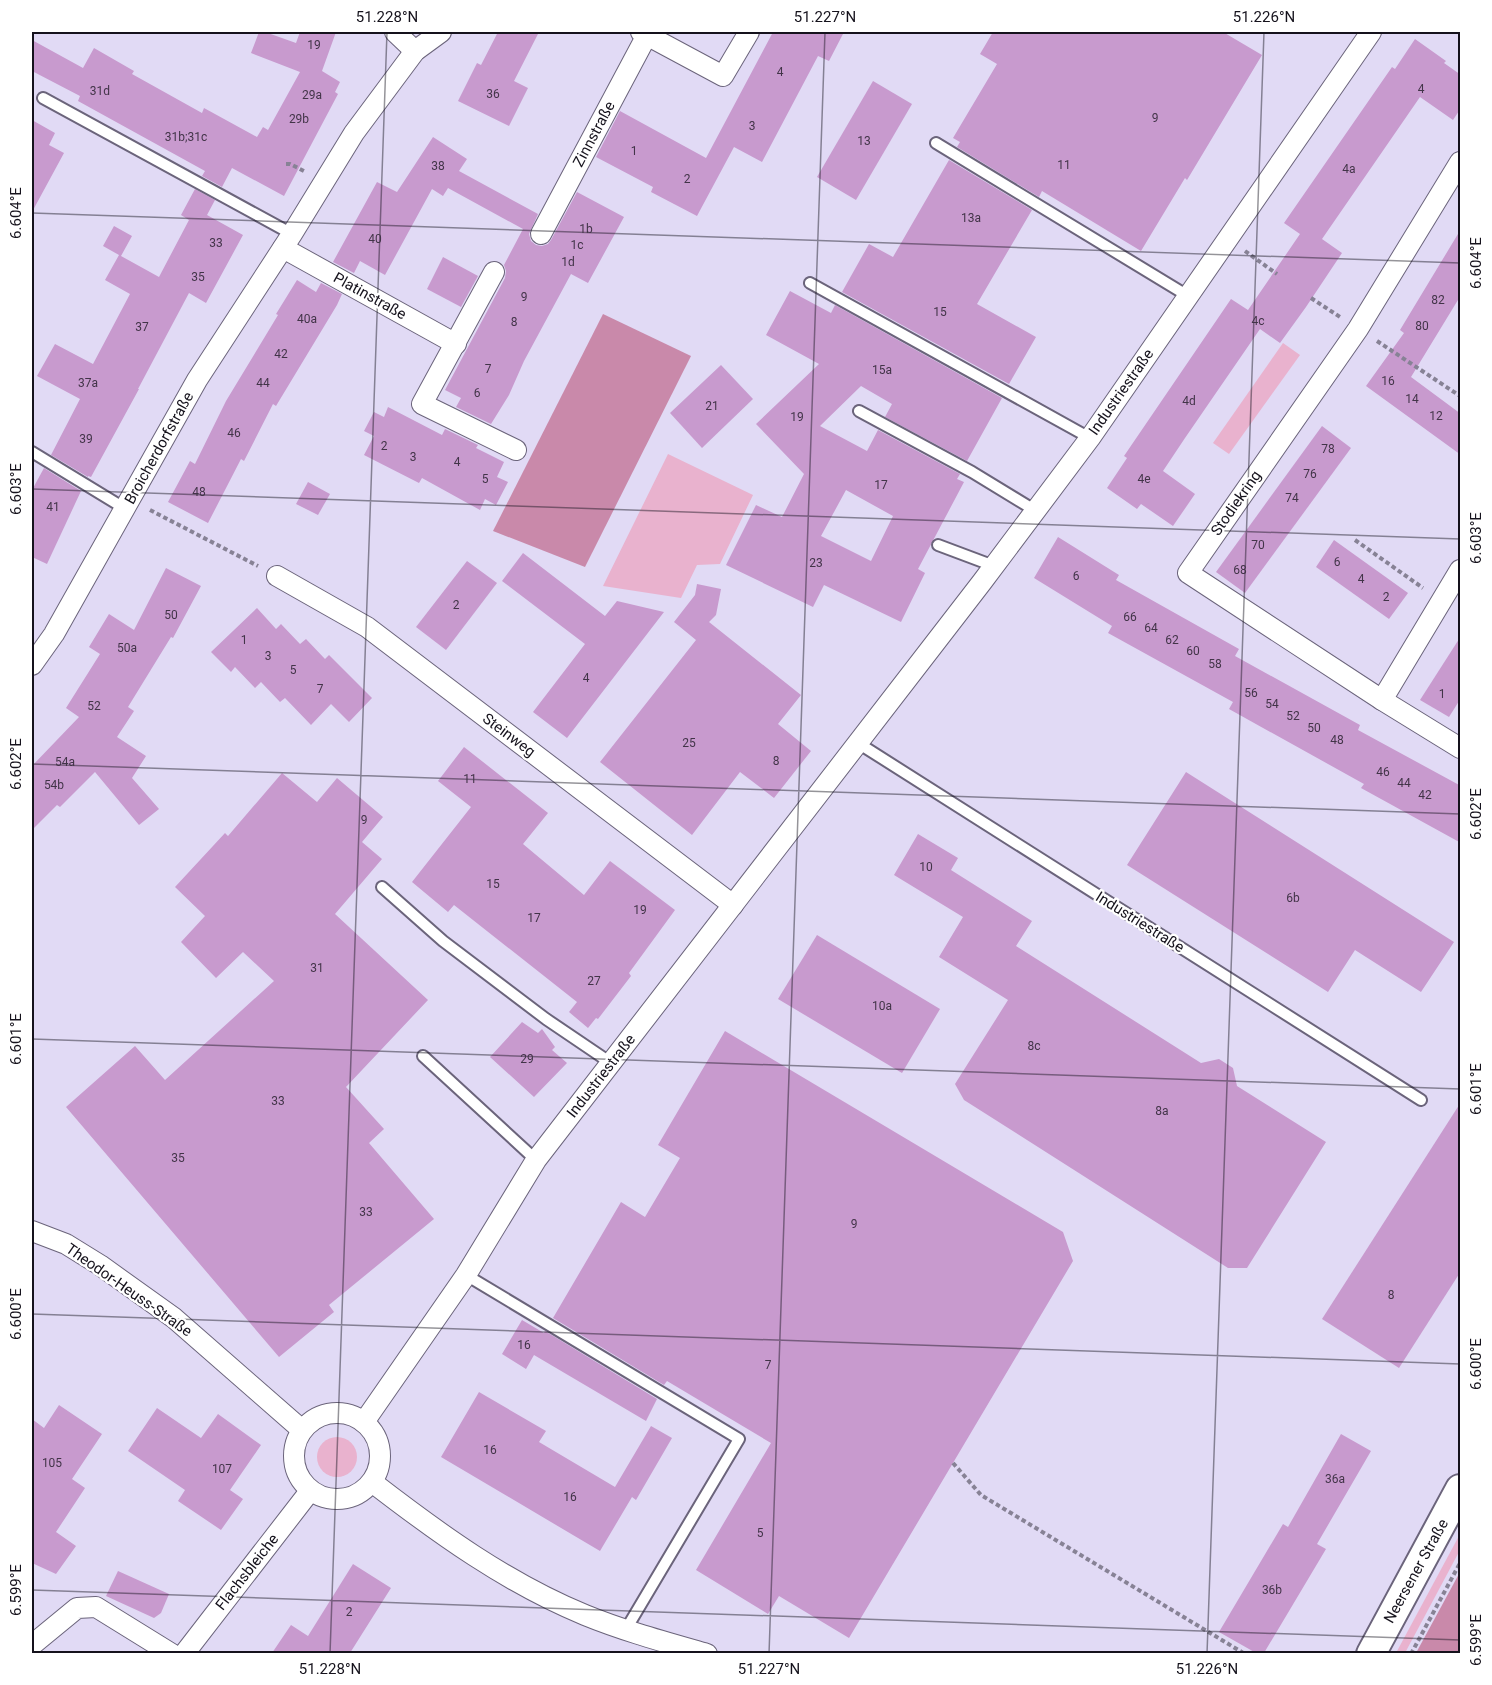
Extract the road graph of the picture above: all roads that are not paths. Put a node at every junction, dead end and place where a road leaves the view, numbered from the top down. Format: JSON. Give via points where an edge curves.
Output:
{"nodes":[{"id":1,"x":395,"y":32,"type":"edge"},
{"id":2,"x":441,"y":32,"type":"edge"},
{"id":3,"x":749,"y":32,"type":"edge"},
{"id":4,"x":1371,"y":32,"type":"edge"},
{"id":5,"x":644,"y":33,"type":"edge"},
{"id":6,"x":415,"y":51,"type":"junction"},
{"id":7,"x":43,"y":98,"type":"dead end"},
{"id":8,"x":936,"y":142,"type":"dead end"},
{"id":9,"x":1461,"y":162,"type":"edge"},
{"id":10,"x":541,"y":234,"type":"dead end"},
{"id":11,"x":288,"y":241,"type":"junction"},
{"id":12,"x":494,"y":272,"type":"dead end"},
{"id":13,"x":810,"y":283,"type":"dead end"},
{"id":14,"x":1188,"y":296,"type":"junction"},
{"id":15,"x":456,"y":344,"type":"junction"},
{"id":16,"x":859,"y":411,"type":"dead end"},
{"id":17,"x":1090,"y":438,"type":"junction"},
{"id":18,"x":516,"y":450,"type":"dead end"},
{"id":19,"x":32,"y":452,"type":"edge"},
{"id":20,"x":126,"y":504,"type":"junction"},
{"id":21,"x":1036,"y":511,"type":"junction"},
{"id":22,"x":938,"y":545,"type":"dead end"},
{"id":23,"x":994,"y":566,"type":"junction"},
{"id":24,"x":1461,"y":570,"type":"edge"},
{"id":25,"x":277,"y":576,"type":"road end"},
{"id":26,"x":32,"y":665,"type":"edge"},
{"id":27,"x":1382,"y":700,"type":"junction"},
{"id":28,"x":858,"y":743,"type":"junction"},
{"id":29,"x":1461,"y":748,"type":"edge"},
{"id":30,"x":382,"y":886,"type":"dead end"},
{"id":31,"x":732,"y":905,"type":"junction"},
{"id":32,"x":423,"y":1056,"type":"dead end"},
{"id":33,"x":611,"y":1063,"type":"junction"},
{"id":34,"x":1421,"y":1100,"type":"dead end"},
{"id":35,"x":536,"y":1160,"type":"junction"},
{"id":36,"x":32,"y":1231,"type":"edge"},
{"id":37,"x":466,"y":1275,"type":"junction"},
{"id":38,"x":364,"y":1422,"type":"junction"},
{"id":39,"x":302,"y":1430,"type":"junction"},
{"id":40,"x":372,"y":1482,"type":"junction"},
{"id":41,"x":1461,"y":1489,"type":"edge"},
{"id":42,"x":310,"y":1491,"type":"junction"},
{"id":43,"x":625,"y":1630,"type":"junction"},
{"id":44,"x":32,"y":1645,"type":"edge"},
{"id":45,"x":172,"y":1653,"type":"edge"},
{"id":46,"x":184,"y":1653,"type":"edge"},
{"id":47,"x":707,"y":1653,"type":"edge"},
{"id":48,"x":1371,"y":1653,"type":"edge"}],
"edges":[{"from":1,"to":6,"type":"street"},
{"from":2,"to":6,"type":"street","name":"Broicherdorfstraße"},
{"from":3,"to":5,"type":"street","name":"Zinnstraße","via":[[723,76],[680,49]]},
{"from":4,"to":14,"type":"street","name":"Industriestraße"},
{"from":5,"to":10,"type":"street","name":"Zinnstraße"},
{"from":6,"to":11,"type":"street","name":"Broicherdorfstraße","via":[[354,133]]},
{"from":7,"to":11,"type":"lane"},
{"from":8,"to":14,"type":"lane"},
{"from":9,"to":27,"type":"street","name":"Stodiekring","via":[[1358,329],[1188,573]]},
{"from":11,"to":15,"type":"street","name":"Platinstraße"},
{"from":11,"to":20,"type":"street","name":"Broicherdorfstraße","via":[[197,380]]},
{"from":12,"to":15,"type":"street"},
{"from":13,"to":17,"type":"lane"},
{"from":14,"to":17,"type":"street","name":"Industriestraße"},
{"from":15,"to":18,"type":"street","via":[[422,404]]},
{"from":16,"to":21,"type":"lane"},
{"from":17,"to":21,"type":"street","name":"Industriestraße"},
{"from":19,"to":20,"type":"lane"},
{"from":20,"to":26,"type":"street","name":"Broicherdorfstraße","via":[[54,634]]},
{"from":21,"to":23,"type":"street","name":"Industriestraße"},
{"from":22,"to":23,"type":"lane"},
{"from":23,"to":28,"type":"street","name":"Industriestraße"},
{"from":24,"to":27,"type":"street"},
{"from":25,"to":31,"type":"street","name":"Steinweg","via":[[367,627]]},
{"from":27,"to":29,"type":"street","name":"Stodiekring"},
{"from":28,"to":31,"type":"street","name":"Industriestraße"},
{"from":28,"to":34,"type":"lane","name":"Industriestraße"},
{"from":30,"to":33,"type":"lane","via":[[443,941]]},
{"from":31,"to":33,"type":"street","name":"Industriestraße"},
{"from":32,"to":35,"type":"lane"},
{"from":33,"to":35,"type":"street","name":"Industriestraße"},
{"from":35,"to":37,"type":"street","name":"Industriestraße"},
{"from":36,"to":39,"type":"street","name":"Theodor-Heuss-Straße","via":[[66,1244],[174,1318]]},
{"from":37,"to":38,"type":"street","name":"Industriestraße"},
{"from":37,"to":43,"type":"lane","via":[[739,1439]]},
{"from":38,"to":39,"type":"street","via":[[348,1414],[331,1413]]},
{"from":38,"to":40,"type":"street","via":[[379,1444],[381,1457]]},
{"from":39,"to":42,"type":"street","via":[[295,1445],[294,1462],[299,1478]]},
{"from":40,"to":42,"type":"street","via":[[359,1494],[343,1500]]},
{"from":40,"to":43,"type":"street","via":[[501,1573],[551,1600]]},
{"from":41,"to":48,"type":"main road","name":"Neersener Straße"},
{"from":42,"to":46,"type":"street","name":"Flachsbleiche"},
{"from":43,"to":47,"type":"street"},
{"from":44,"to":45,"type":"street","via":[[77,1608],[96,1607]]}]}
